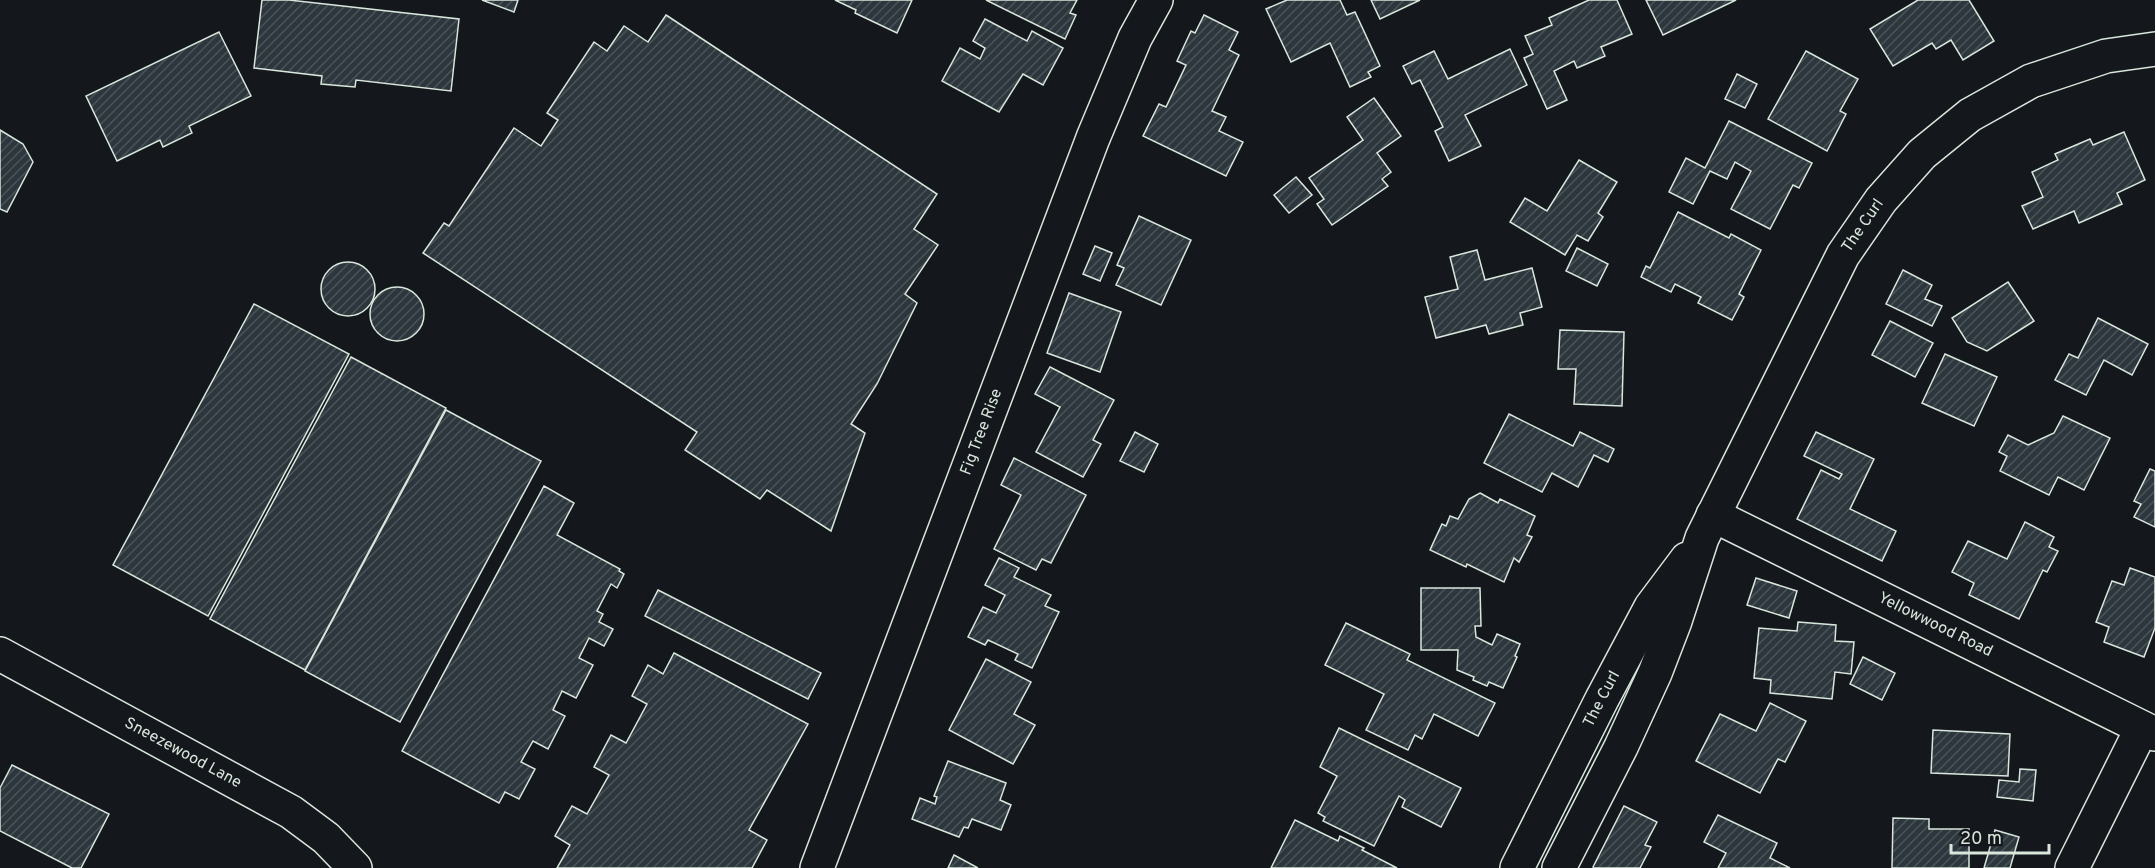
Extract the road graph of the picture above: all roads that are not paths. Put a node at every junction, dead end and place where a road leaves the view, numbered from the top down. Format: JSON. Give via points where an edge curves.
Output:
{"nodes":[{"id":1,"x":1156,"y":0,"type":"edge"},
{"id":2,"x":2155,"y":49,"type":"edge"},
{"id":3,"x":1708,"y":527,"type":"junction"},
{"id":4,"x":0,"y":654,"type":"edge"},
{"id":5,"x":2148,"y":731,"type":"edge"},
{"id":6,"x":355,"y":868,"type":"edge"},
{"id":7,"x":817,"y":868,"type":"edge"},
{"id":8,"x":1517,"y":868,"type":"edge"},
{"id":9,"x":1559,"y":868,"type":"edge"},
{"id":10,"x":2072,"y":868,"type":"edge"}],
"edges":[{"from":1,"to":7,"type":"street","name":"Fig Tree Rise","via":[[1135,38],[1093,138]]},
{"from":2,"to":3,"type":"street","name":"The Curl","via":[[2106,56],[2031,81],[1970,115],[1922,154],[1881,200],[1843,255]]},
{"from":3,"to":5,"type":"street","name":"Yellowwood Road"},
{"from":3,"to":8,"type":"street","name":"The Curl","via":[[1651,607]]},
{"from":3,"to":9,"type":"street","name":"The Curl","via":[[1655,673]]},
{"from":4,"to":6,"type":"street","name":"Sneezewood Lane","via":[[291,812],[326,838]]},
{"from":5,"to":10,"type":"street"}]}
